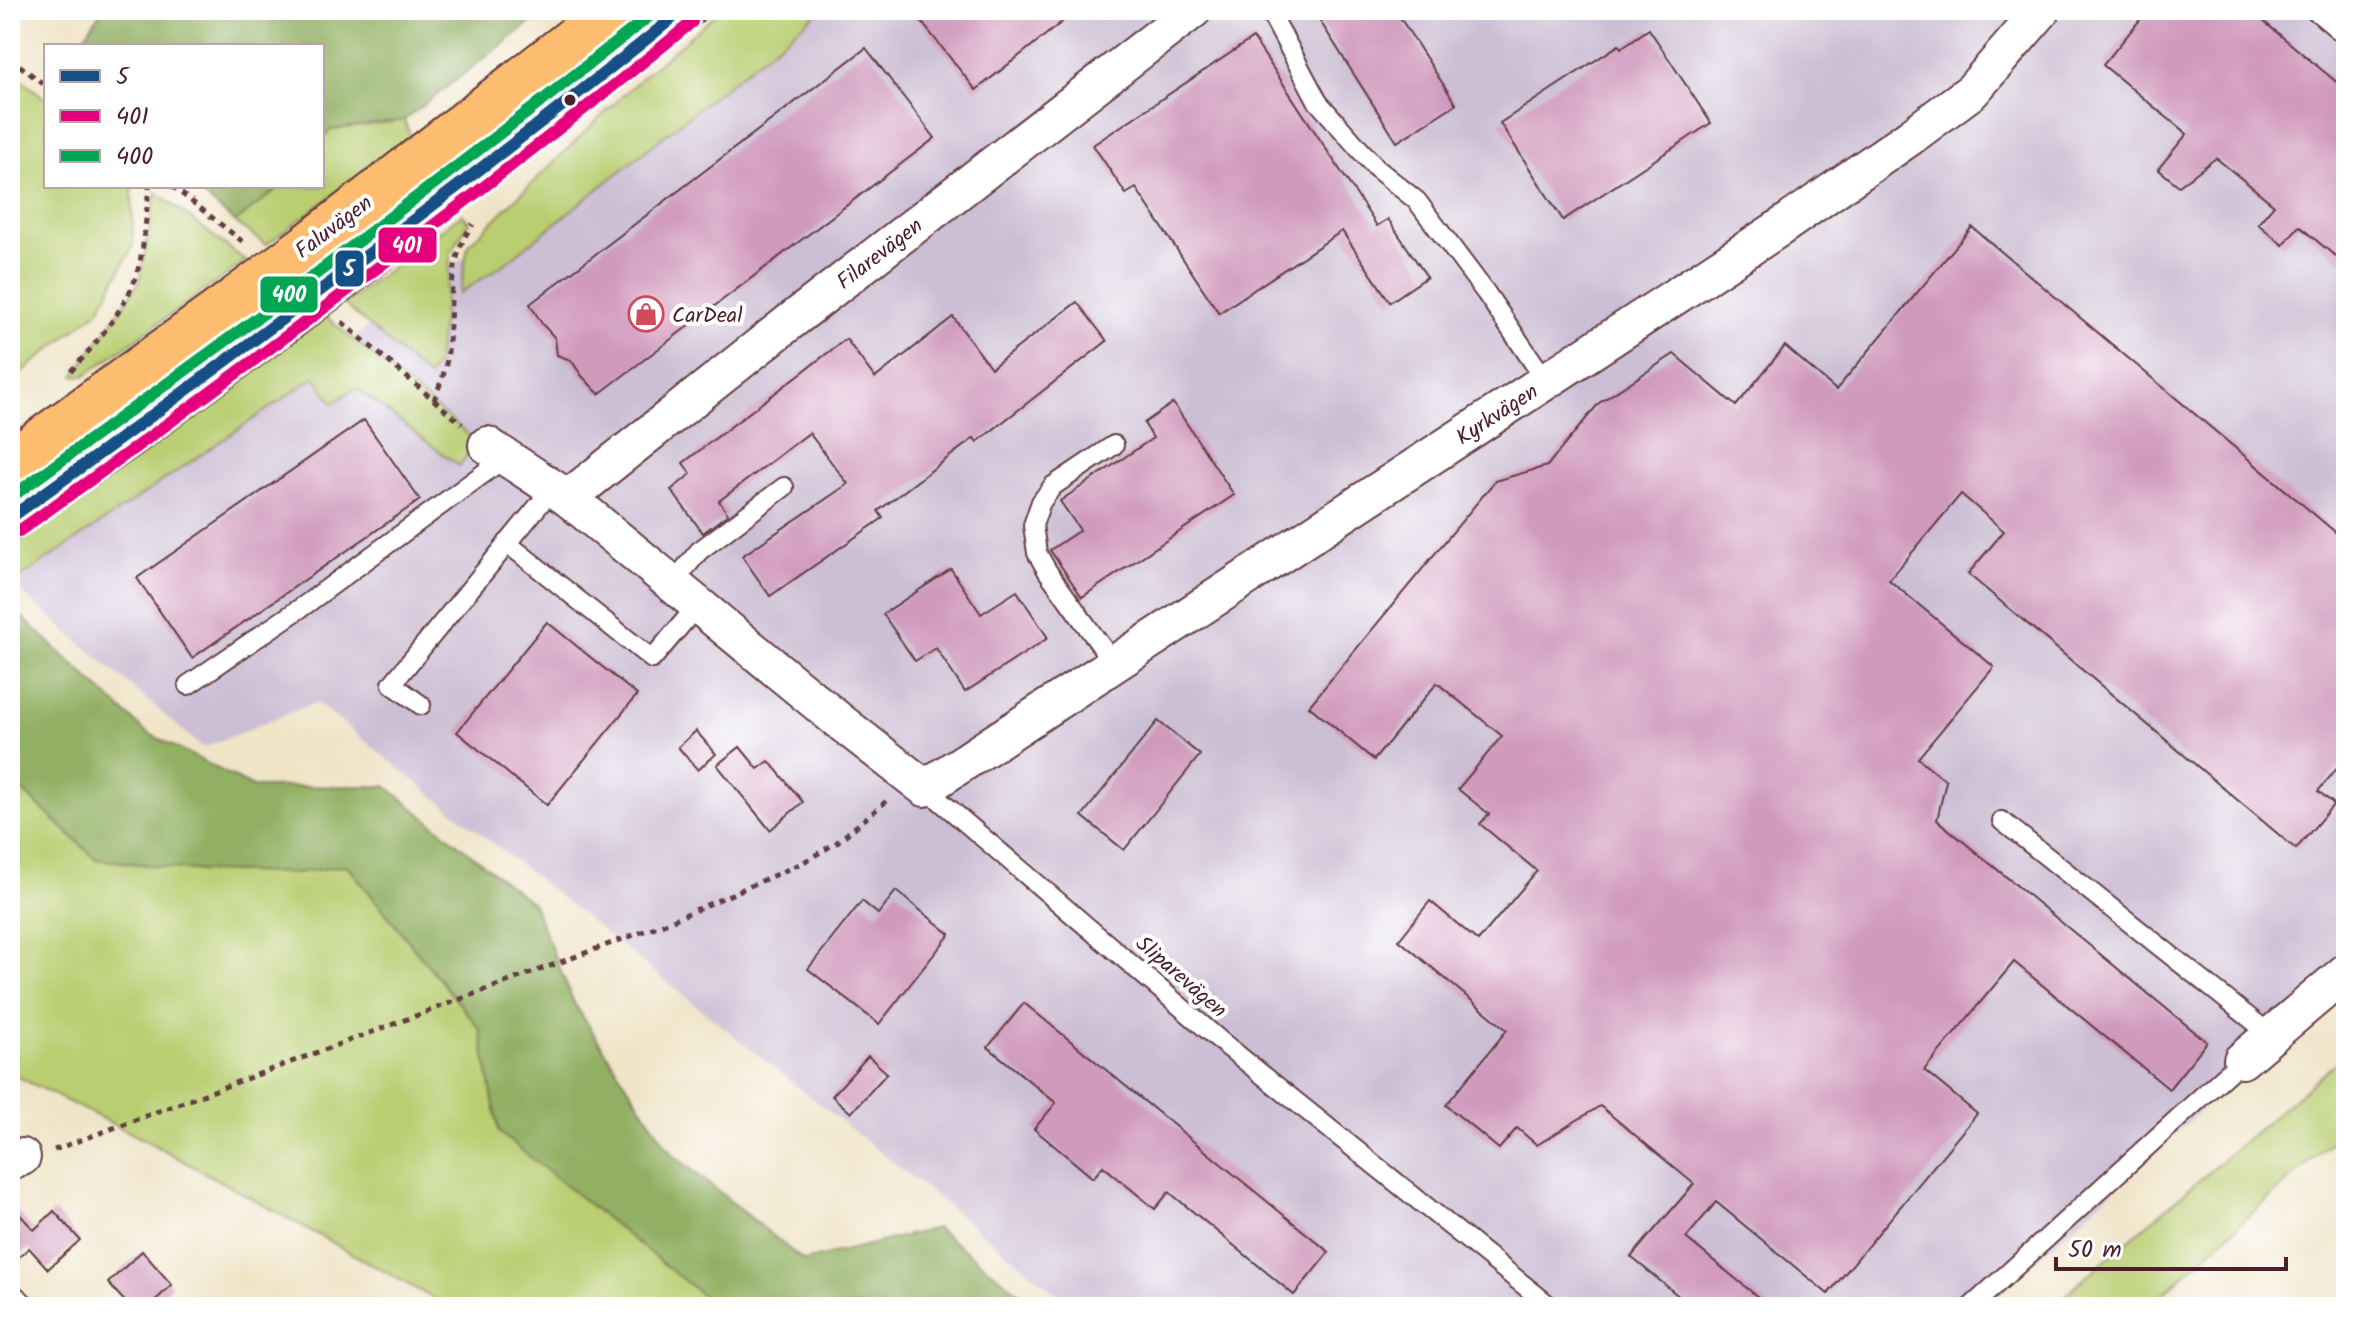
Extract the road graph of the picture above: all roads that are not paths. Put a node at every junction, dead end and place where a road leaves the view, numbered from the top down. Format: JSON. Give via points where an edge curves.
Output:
{"nodes":[{"id":1,"x":611,"y":10,"type":"edge"},
{"id":2,"x":682,"y":10,"type":"edge"},
{"id":3,"x":1193,"y":10,"type":"edge"},
{"id":4,"x":1269,"y":10,"type":"edge"},
{"id":5,"x":2042,"y":10,"type":"edge"},
{"id":6,"x":2315,"y":10,"type":"edge"},
{"id":7,"x":2346,"y":36,"type":"edge"},
{"id":8,"x":1546,"y":381,"type":"junction"},
{"id":9,"x":1114,"y":445,"type":"dead end"},
{"id":10,"x":497,"y":451,"type":"joint"},
{"id":11,"x":10,"y":463,"type":"edge"},
{"id":12,"x":784,"y":487,"type":"dead end"},
{"id":13,"x":560,"y":493,"type":"junction"},
{"id":14,"x":10,"y":518,"type":"edge"},
{"id":15,"x":507,"y":543,"type":"junction"},
{"id":16,"x":686,"y":594,"type":"junction"},
{"id":17,"x":1114,"y":664,"type":"junction"},
{"id":18,"x":188,"y":685,"type":"dead end"},
{"id":19,"x":421,"y":705,"type":"dead end"},
{"id":20,"x":910,"y":790,"type":"junction"},
{"id":21,"x":2002,"y":821,"type":"dead end"},
{"id":22,"x":2346,"y":972,"type":"edge"},
{"id":23,"x":2271,"y":1035,"type":"junction"},
{"id":24,"x":2242,"y":1060,"type":"joint"},
{"id":25,"x":1551,"y":1307,"type":"edge"},
{"id":26,"x":1971,"y":1307,"type":"edge"}],
"edges":[{"from":1,"to":11,"type":"highway","name":"Faluvägen","bridge":true,"via":[[306,247]]},
{"from":2,"to":14,"type":"highway","name":"Faluvägen","bridge":true,"via":[[281,323]]},
{"from":3,"to":13,"type":"street","name":"Filarevägen"},
{"from":4,"to":8,"type":"lane","via":[[1318,102],[1376,168],[1417,201]]},
{"from":5,"to":8,"type":"street","name":"Kyrkvägen","via":[[1960,100],[1778,229]]},
{"from":6,"to":7,"type":"lane"},
{"from":8,"to":17,"type":"street","name":"Kyrkvägen"},
{"from":9,"to":17,"type":"lane","via":[[1053,486],[1033,525],[1037,553],[1048,572]]},
{"from":10,"to":13,"type":"street"},
{"from":10,"to":18,"type":"lane","via":[[305,605]]},
{"from":12,"to":16,"type":"lane","via":[[699,551]]},
{"from":13,"to":15,"type":"lane"},
{"from":13,"to":16,"type":"street"},
{"from":15,"to":16,"type":"lane","via":[[652,659]]},
{"from":15,"to":19,"type":"lane","via":[[392,684]]},
{"from":16,"to":20,"type":"street","via":[[838,720]]},
{"from":17,"to":20,"type":"street","name":"Kyrkvägen"},
{"from":20,"to":25,"type":"lane","name":"Sliparevägen"},
{"from":21,"to":23,"type":"lane"},
{"from":22,"to":23,"type":"street"},
{"from":23,"to":24,"type":"street"},
{"from":24,"to":26,"type":"lane"}]}
